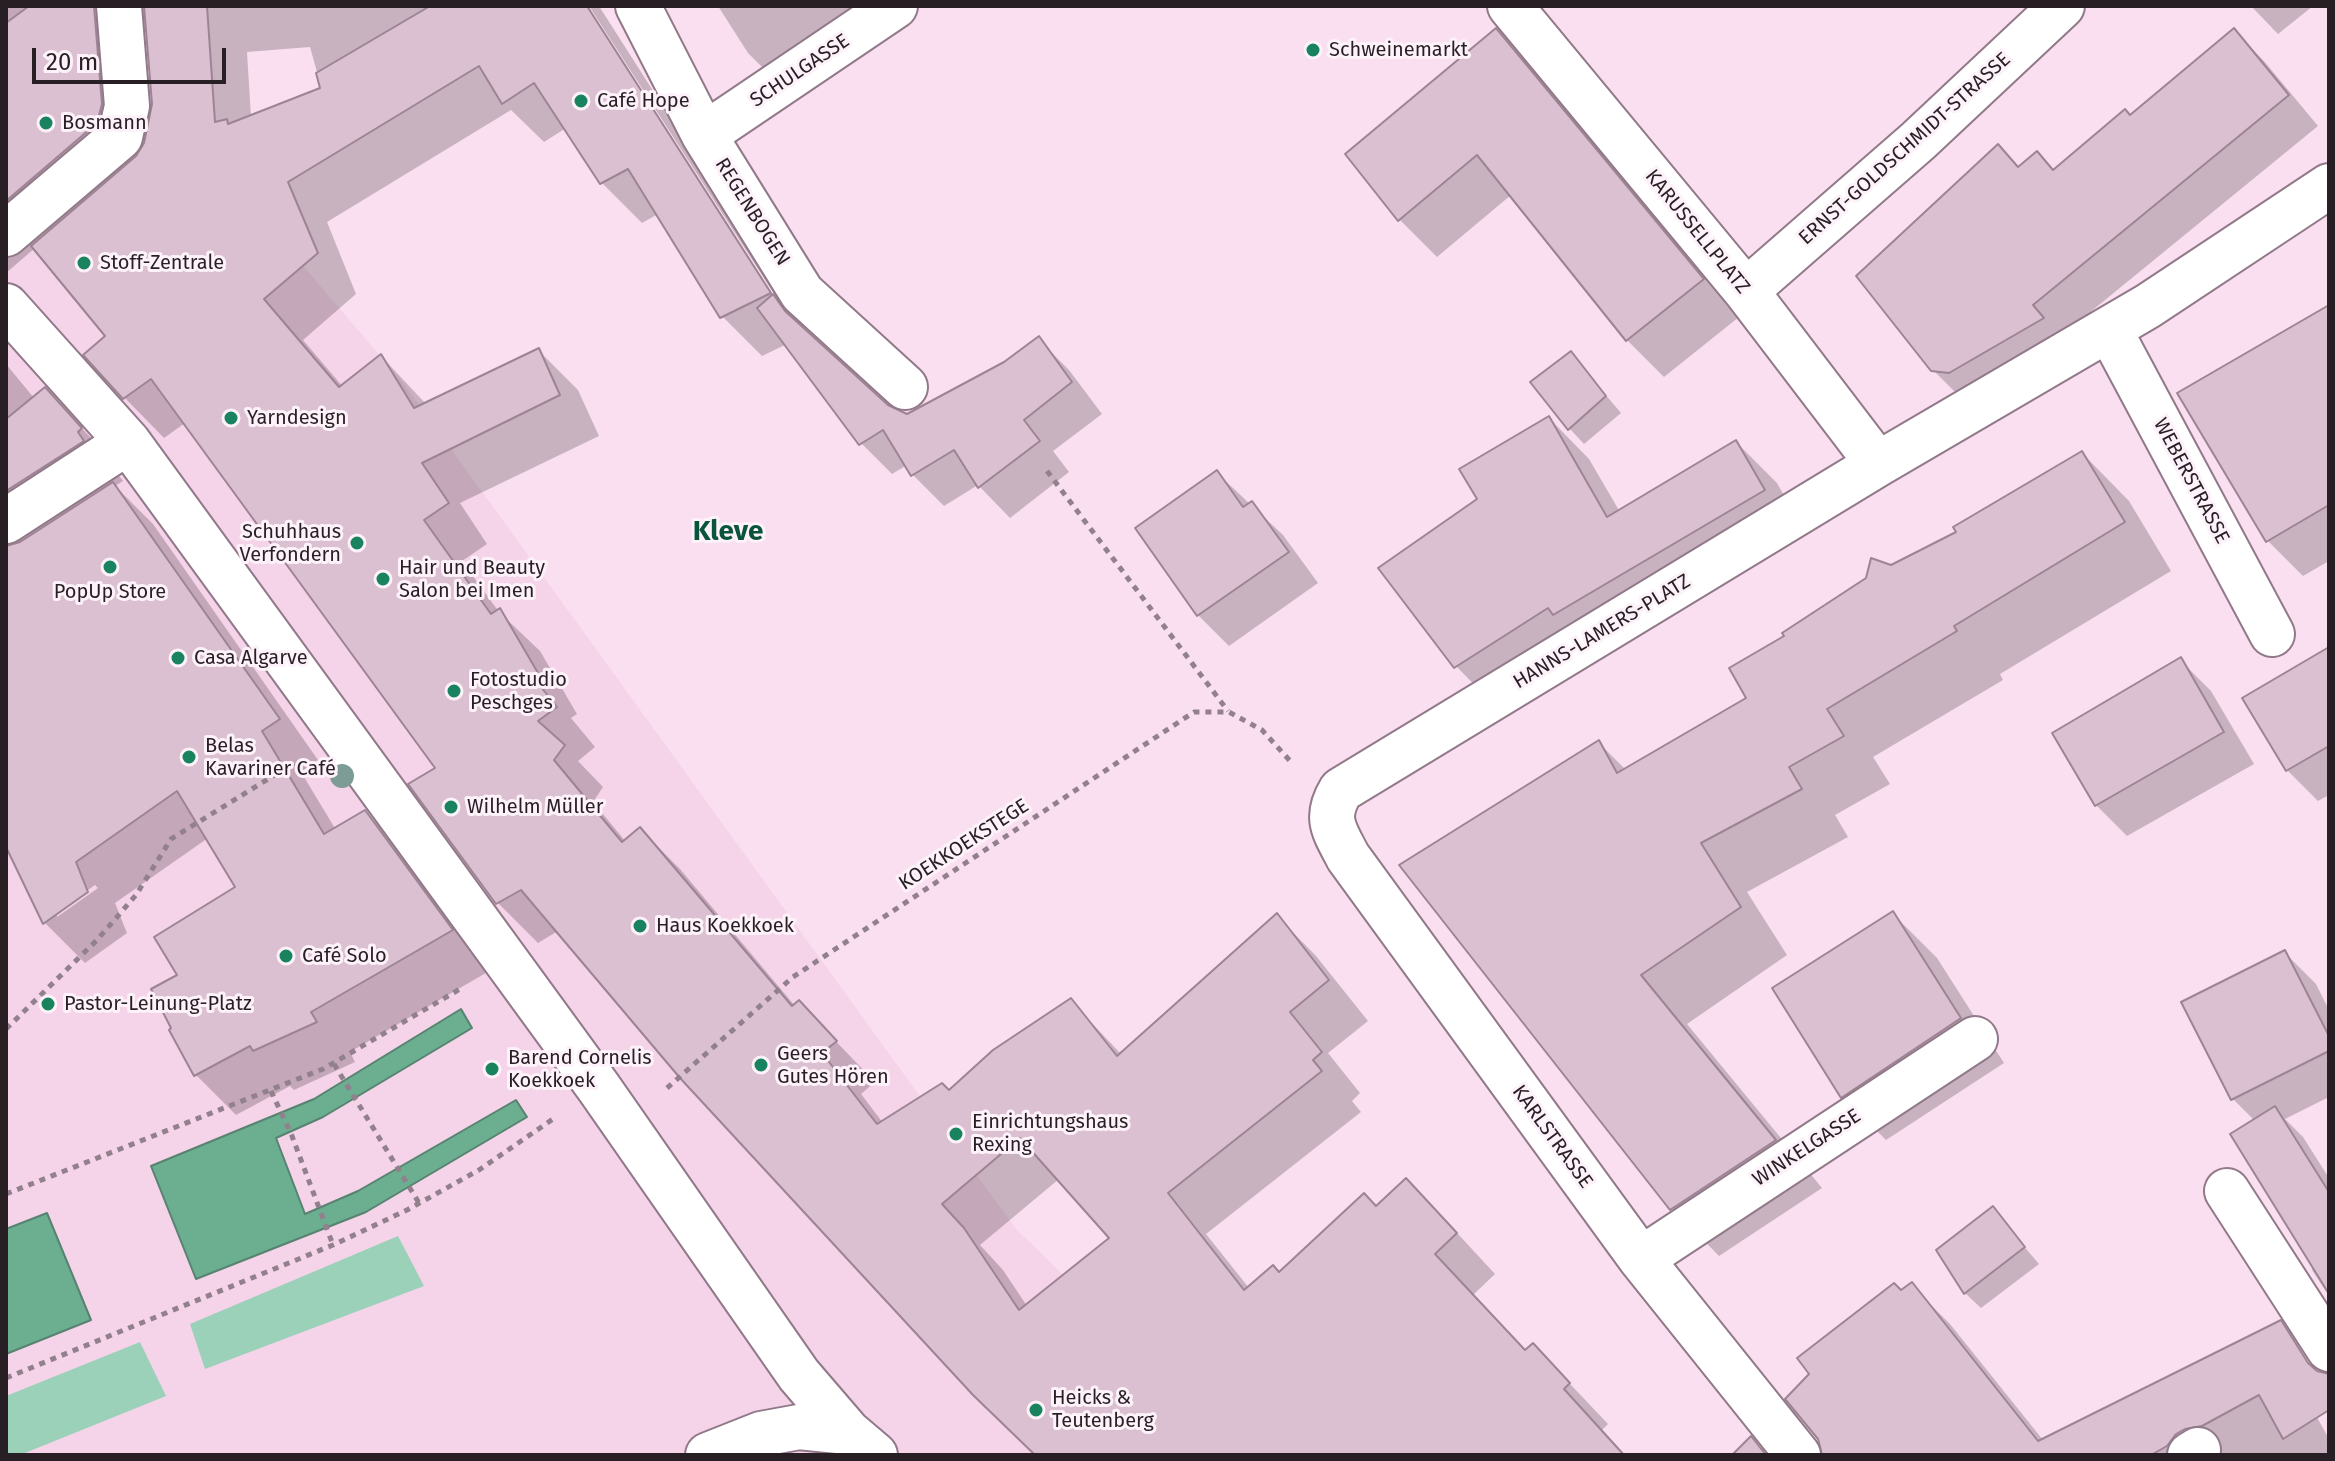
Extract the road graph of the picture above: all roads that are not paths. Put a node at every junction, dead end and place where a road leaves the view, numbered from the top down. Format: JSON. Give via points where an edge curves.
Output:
{"nodes":[{"id":1,"x":119,"y":6,"type":"edge"},
{"id":2,"x":638,"y":6,"type":"edge"},
{"id":3,"x":895,"y":6,"type":"edge"},
{"id":4,"x":2062,"y":6,"type":"edge"},
{"id":5,"x":1521,"y":10,"type":"edge"},
{"id":6,"x":704,"y":135,"type":"junction"},
{"id":7,"x":2329,"y":186,"type":"edge"},
{"id":8,"x":6,"y":234,"type":"edge"},
{"id":9,"x":1746,"y":291,"type":"junction"},
{"id":10,"x":6,"y":306,"type":"edge"},
{"id":11,"x":2109,"y":329,"type":"junction"},
{"id":12,"x":905,"y":387,"type":"dead end"},
{"id":13,"x":128,"y":442,"type":"junction"},
{"id":14,"x":1878,"y":464,"type":"junction"},
{"id":15,"x":6,"y":521,"type":"edge"},
{"id":16,"x":2272,"y":634,"type":"dead end"},
{"id":17,"x":1332,"y":806,"type":"joint"},
{"id":18,"x":1975,"y":1039,"type":"dead end"},
{"id":19,"x":2227,"y":1191,"type":"dead end"},
{"id":20,"x":1641,"y":1259,"type":"junction"},
{"id":21,"x":2329,"y":1349,"type":"edge"},
{"id":22,"x":861,"y":1443,"type":"edge"},
{"id":23,"x":708,"y":1455,"type":"edge"},
{"id":24,"x":1798,"y":1455,"type":"edge"}],
"edges":[{"from":1,"to":8,"type":"street","via":[[127,106],[120,137]]},
{"from":2,"to":6,"type":"street","name":"REGENBOGEN"},
{"from":3,"to":6,"type":"street","name":"SCHULGASSE"},
{"from":4,"to":9,"type":"street","name":"ERNST-GOLDSCHMIDT-STRASSE"},
{"from":5,"to":9,"type":"street","name":"KARUSSELLPLATZ"},
{"from":6,"to":12,"type":"street","name":"REGENBOGEN","via":[[802,293]]},
{"from":7,"to":11,"type":"street"},
{"from":9,"to":14,"type":"street","name":"KARUSSELLPLATZ"},
{"from":10,"to":13,"type":"street"},
{"from":11,"to":14,"type":"street"},
{"from":11,"to":16,"type":"street","name":"WEBERSTRASSE"},
{"from":13,"to":15,"type":"street"},
{"from":13,"to":22,"type":"street","via":[[344,734],[799,1375]]},
{"from":14,"to":17,"type":"street","name":"HANNS-LAMERS-PLATZ","via":[[1341,790]]},
{"from":17,"to":20,"type":"street","name":"KARLSTRASSE","via":[[1333,827],[1348,857]]},
{"from":18,"to":20,"type":"street","name":"WINKELGASSE"},
{"from":19,"to":21,"type":"street"},
{"from":20,"to":24,"type":"street","name":"KARLSTRASSE"},
{"from":22,"to":23,"type":"street","via":[[799,1427],[761,1434]]}]}
